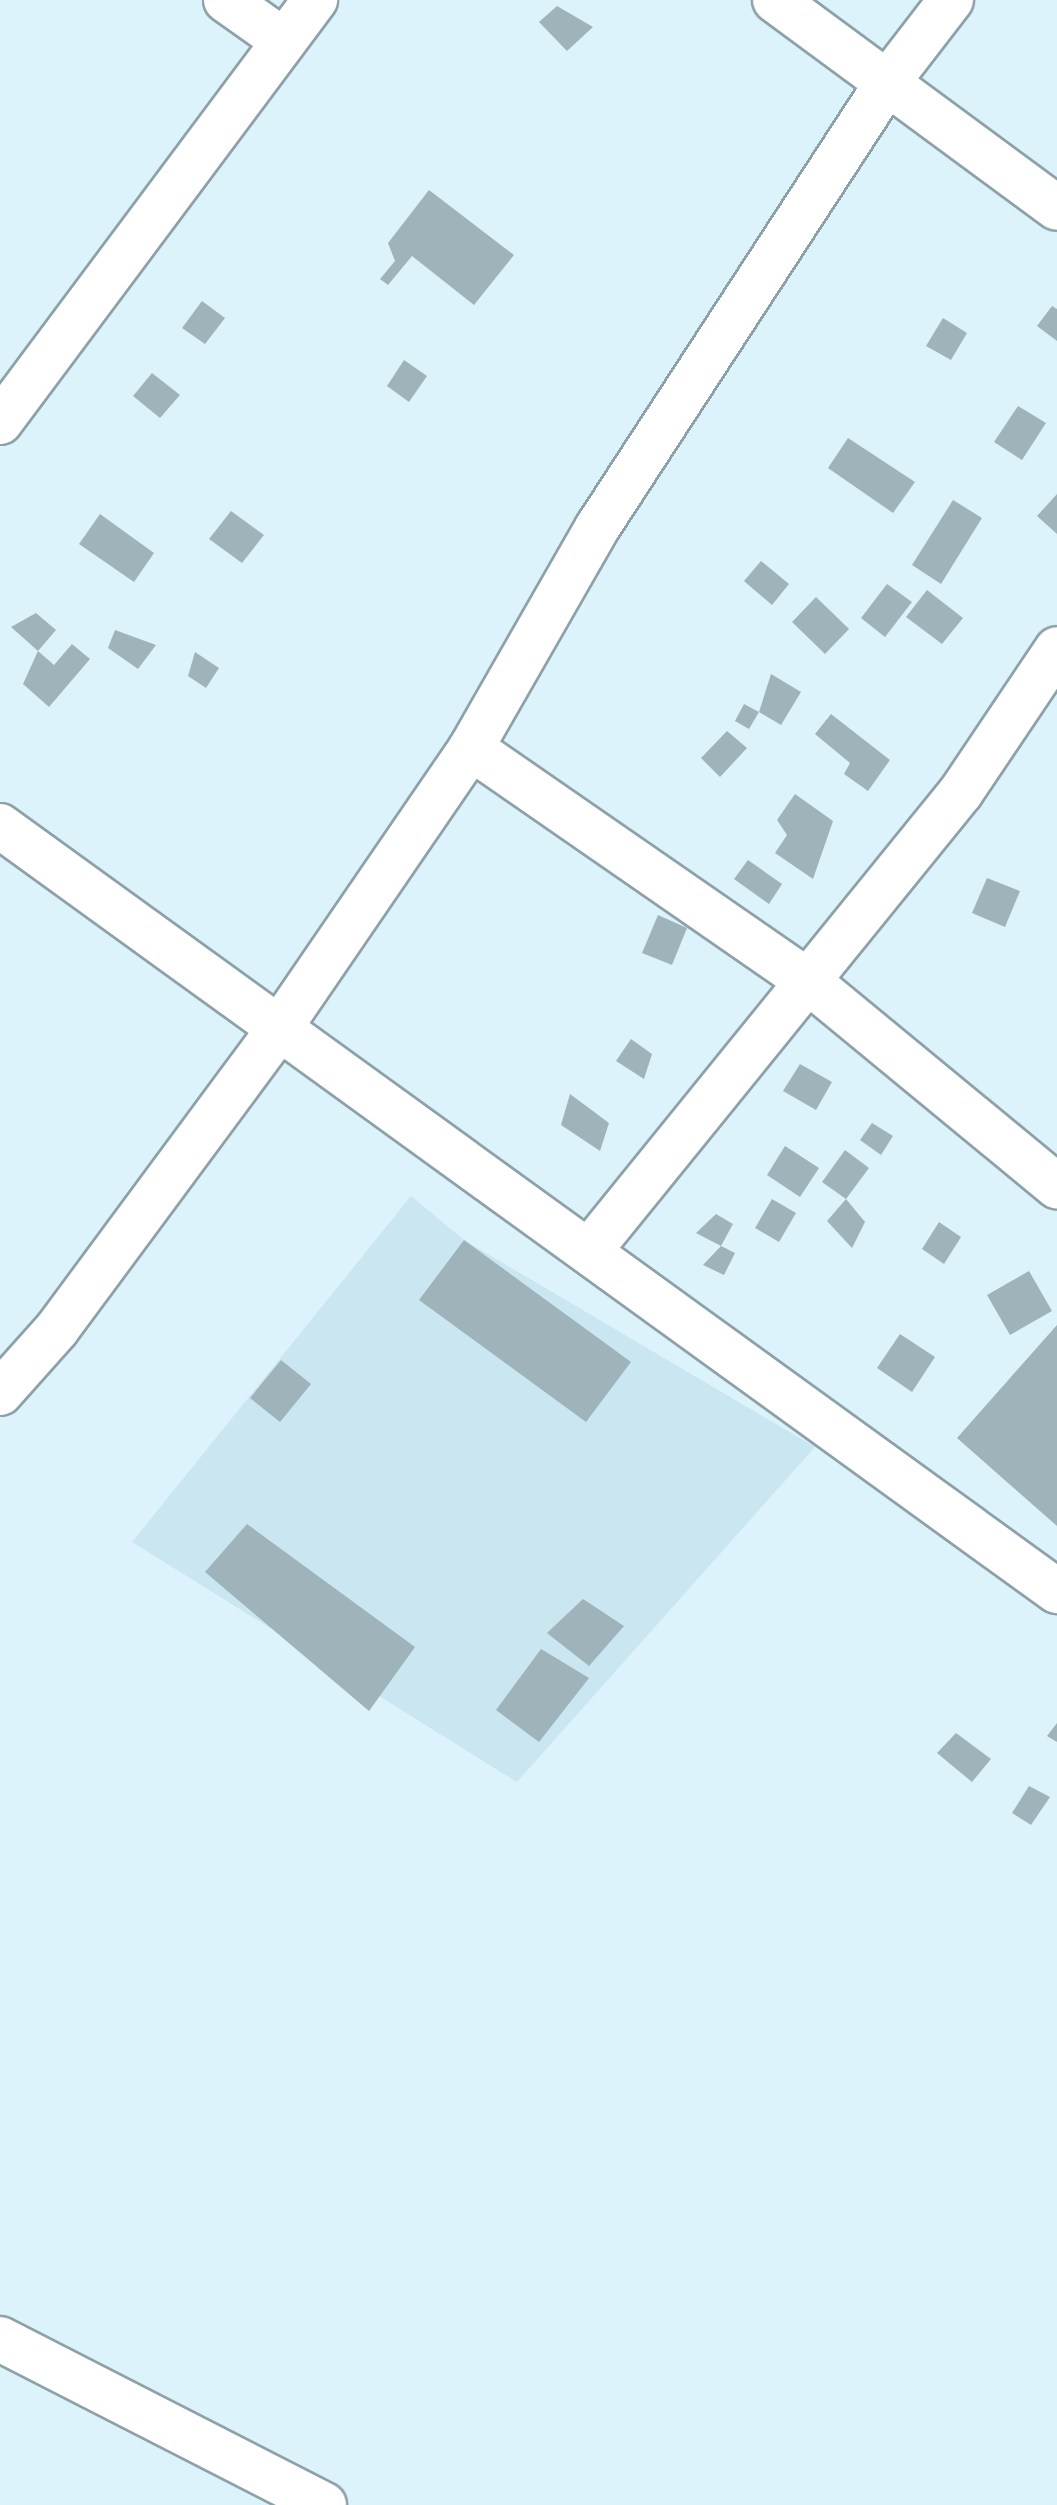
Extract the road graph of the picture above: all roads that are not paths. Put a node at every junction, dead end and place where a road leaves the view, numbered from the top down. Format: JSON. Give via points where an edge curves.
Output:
{"nodes":[{"id":1,"x":226,"y":0,"type":"edge"},
{"id":2,"x":315,"y":0,"type":"edge"},
{"id":3,"x":775,"y":0,"type":"edge"},
{"id":4,"x":951,"y":0,"type":"edge"},
{"id":5,"x":284,"y":41,"type":"junction"},
{"id":6,"x":887,"y":83,"type":"junction"},
{"id":7,"x":1057,"y":208,"type":"edge"},
{"id":8,"x":7,"y":397,"type":"edge"},
{"id":9,"x":1057,"y":649,"type":"edge"},
{"id":10,"x":471,"y":748,"type":"junction"},
{"id":11,"x":0,"y":826,"type":"edge"},
{"id":12,"x":808,"y":981,"type":"junction"},
{"id":13,"x":278,"y":1030,"type":"junction"},
{"id":14,"x":1057,"y":1186,"type":"edge"},
{"id":15,"x":589,"y":1251,"type":"junction"},
{"id":16,"x":0,"y":1393,"type":"edge"},
{"id":17,"x":1057,"y":1591,"type":"edge"},
{"id":18,"x":0,"y":2339,"type":"edge"},
{"id":19,"x":324,"y":2505,"type":"edge"}],
"edges":[{"from":1,"to":5,"type":"street"},
{"from":2,"to":5,"type":"street"},
{"from":3,"to":6,"type":"street"},
{"from":4,"to":6,"type":"street"},
{"from":5,"to":8,"type":"street"},
{"from":6,"to":7,"type":"street"},
{"from":6,"to":10,"type":"street","via":[[597,528]]},
{"from":9,"to":12,"type":"street","via":[[961,792]]},
{"from":10,"to":12,"type":"street"},
{"from":10,"to":13,"type":"street"},
{"from":11,"to":13,"type":"street"},
{"from":12,"to":14,"type":"street"},
{"from":12,"to":15,"type":"street"},
{"from":13,"to":15,"type":"street"},
{"from":13,"to":16,"type":"street","via":[[57,1329]]},
{"from":15,"to":17,"type":"street"},
{"from":18,"to":19,"type":"street"}]}
